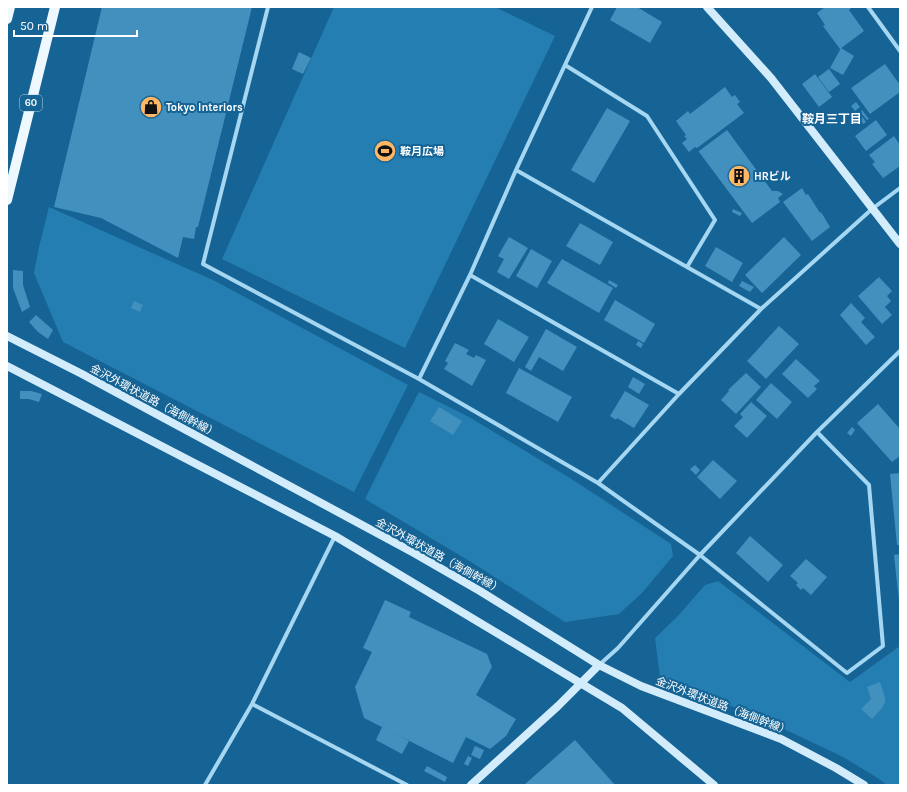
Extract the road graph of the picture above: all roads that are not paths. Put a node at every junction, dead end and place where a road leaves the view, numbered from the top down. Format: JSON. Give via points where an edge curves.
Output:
{"nodes":[{"id":1,"x":10,"y":7,"type":"edge"},
{"id":2,"x":55,"y":7,"type":"edge"},
{"id":3,"x":268,"y":7,"type":"edge"},
{"id":4,"x":592,"y":7,"type":"edge"},
{"id":5,"x":707,"y":7,"type":"edge"},
{"id":6,"x":868,"y":7,"type":"edge"},
{"id":7,"x":7,"y":19,"type":"edge"},
{"id":8,"x":900,"y":52,"type":"edge"},
{"id":9,"x":565,"y":65,"type":"junction"},
{"id":10,"x":516,"y":170,"type":"junction"},
{"id":11,"x":900,"y":188,"type":"edge"},
{"id":12,"x":7,"y":200,"type":"edge"},
{"id":13,"x":872,"y":209,"type":"junction"},
{"id":14,"x":900,"y":244,"type":"edge"},
{"id":15,"x":687,"y":267,"type":"junction"},
{"id":16,"x":470,"y":275,"type":"junction"},
{"id":17,"x":761,"y":309,"type":"junction"},
{"id":18,"x":7,"y":336,"type":"edge"},
{"id":19,"x":900,"y":352,"type":"edge"},
{"id":20,"x":7,"y":366,"type":"edge"},
{"id":21,"x":419,"y":379,"type":"junction"},
{"id":22,"x":679,"y":394,"type":"junction"},
{"id":23,"x":817,"y":432,"type":"junction"},
{"id":24,"x":598,"y":483,"type":"junction"},
{"id":25,"x":335,"y":536,"type":"junction"},
{"id":26,"x":700,"y":555,"type":"junction"},
{"id":27,"x":599,"y":665,"type":"junction"},
{"id":28,"x":579,"y":683,"type":"junction"},
{"id":29,"x":252,"y":704,"type":"junction"},
{"id":30,"x":205,"y":785,"type":"edge"},
{"id":31,"x":408,"y":785,"type":"edge"},
{"id":32,"x":471,"y":785,"type":"edge"},
{"id":33,"x":714,"y":785,"type":"edge"},
{"id":34,"x":864,"y":785,"type":"edge"}],
"edges":[{"from":1,"to":7,"type":"main road"},
{"from":2,"to":12,"type":"main road","number":"60"},
{"from":3,"to":21,"type":"street","via":[[203,264]]},
{"from":4,"to":9,"type":"street"},
{"from":5,"to":13,"type":"street","via":[[772,78]]},
{"from":6,"to":8,"type":"street"},
{"from":9,"to":10,"type":"street"},
{"from":9,"to":15,"type":"street","via":[[647,116],[715,220]]},
{"from":10,"to":15,"type":"street"},
{"from":10,"to":16,"type":"street"},
{"from":11,"to":13,"type":"street"},
{"from":13,"to":14,"type":"street"},
{"from":13,"to":17,"type":"street"},
{"from":15,"to":17,"type":"street"},
{"from":16,"to":21,"type":"street"},
{"from":16,"to":22,"type":"street"},
{"from":17,"to":22,"type":"street"},
{"from":18,"to":27,"type":"street","name":"金沢外環状道路（海側幹線）","via":[[414,553],[480,590]]},
{"from":19,"to":23,"type":"street"},
{"from":20,"to":25,"type":"street"},
{"from":21,"to":24,"type":"street"},
{"from":22,"to":24,"type":"street"},
{"from":23,"to":26,"type":"street"},
{"from":23,"to":26,"type":"street","via":[[869,485],[883,646],[847,673]]},
{"from":24,"to":26,"type":"street"},
{"from":25,"to":28,"type":"street"},
{"from":25,"to":29,"type":"street"},
{"from":26,"to":27,"type":"street","via":[[618,648]]},
{"from":27,"to":28,"type":"street"},
{"from":27,"to":34,"type":"street","name":"金沢外環状道路（海側幹線）","via":[[641,686],[781,738]]},
{"from":28,"to":32,"type":"street","via":[[558,706]]},
{"from":28,"to":33,"type":"street","via":[[622,708]]},
{"from":29,"to":30,"type":"street"},
{"from":29,"to":31,"type":"street"}]}
